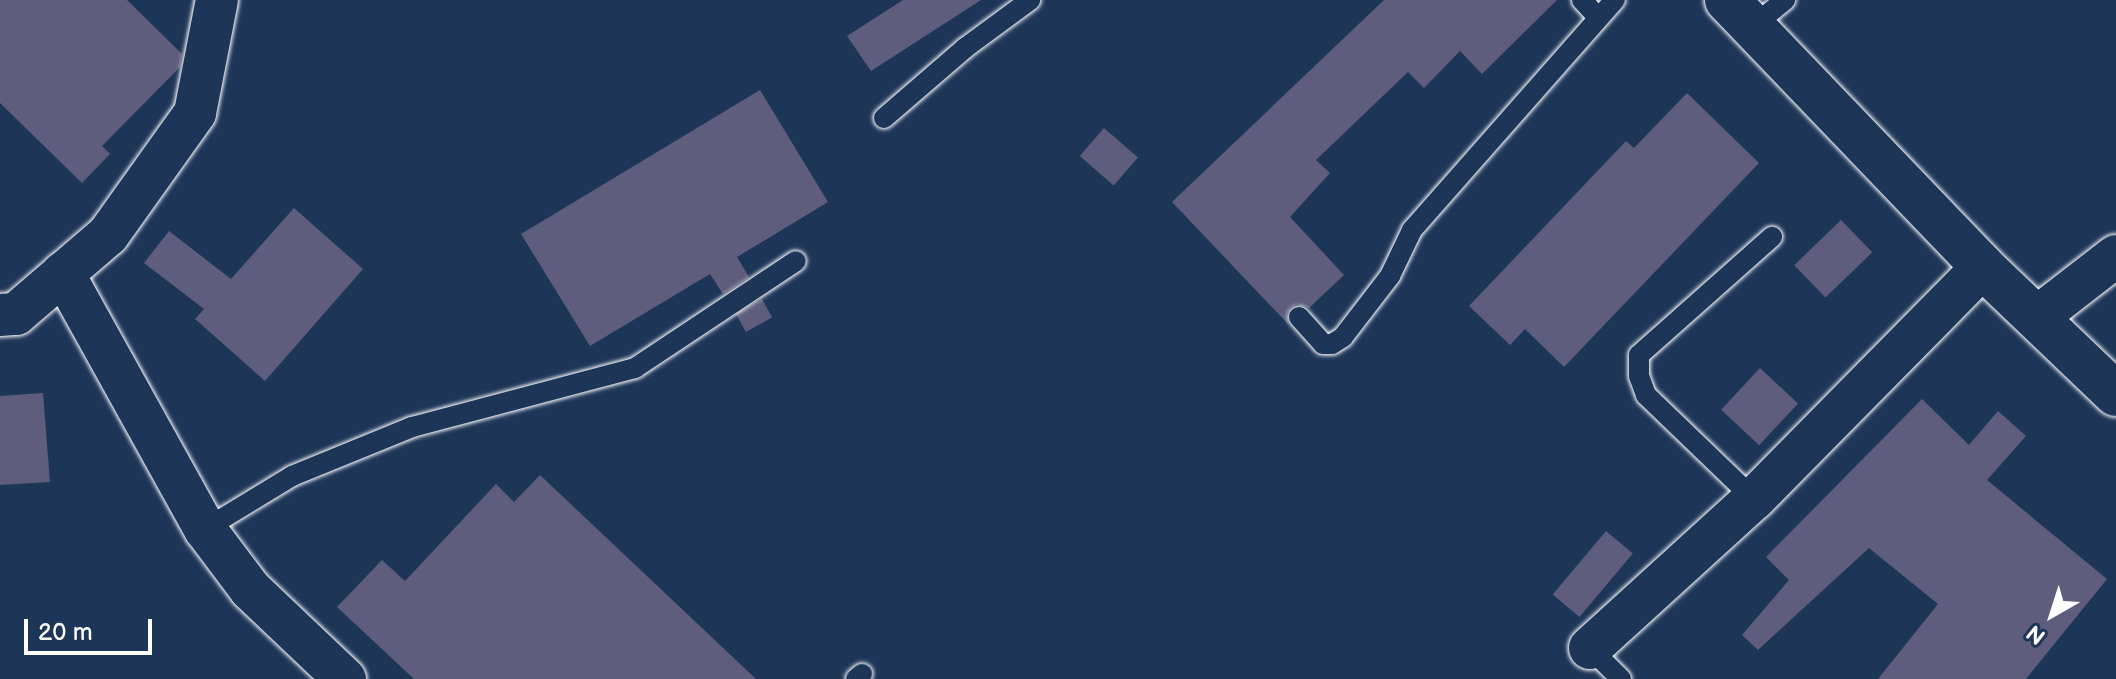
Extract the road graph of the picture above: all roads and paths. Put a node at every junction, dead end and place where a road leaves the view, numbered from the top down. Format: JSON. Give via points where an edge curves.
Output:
{"nodes":[{"id":1,"x":217,"y":0,"type":"edge"},
{"id":2,"x":1030,"y":0,"type":"edge"},
{"id":3,"x":1582,"y":0,"type":"edge"},
{"id":4,"x":1615,"y":0,"type":"edge"},
{"id":5,"x":1785,"y":0,"type":"edge"},
{"id":6,"x":1739,"y":14,"type":"edge"},
{"id":7,"x":1598,"y":17,"type":"junction"},
{"id":8,"x":884,"y":118,"type":"dead end"},
{"id":9,"x":1772,"y":237,"type":"dead end"},
{"id":10,"x":2116,"y":256,"type":"edge"},
{"id":11,"x":796,"y":261,"type":"dead end"},
{"id":12,"x":1983,"y":267,"type":"junction"},
{"id":13,"x":63,"y":273,"type":"junction"},
{"id":14,"x":0,"y":315,"type":"edge"},
{"id":15,"x":1299,"y":317,"type":"dead end"},
{"id":16,"x":2036,"y":318,"type":"junction"},
{"id":17,"x":2116,"y":394,"type":"edge"},
{"id":18,"x":1754,"y":499,"type":"junction"},
{"id":19,"x":205,"y":529,"type":"junction"},
{"id":20,"x":1590,"y":648,"type":"joint"},
{"id":21,"x":345,"y":679,"type":"edge"},
{"id":22,"x":1621,"y":679,"type":"edge"}],
"edges":[{"from":1,"to":13,"type":"street","via":[[195,113],[108,235]]},
{"from":2,"to":8,"type":"lane"},
{"from":3,"to":7,"type":"lane"},
{"from":4,"to":7,"type":"lane"},
{"from":5,"to":6,"type":"lane"},
{"from":6,"to":12,"type":"main road"},
{"from":7,"to":15,"type":"lane","via":[[1412,230],[1390,276],[1343,337],[1323,344]]},
{"from":9,"to":18,"type":"lane","via":[[1639,355],[1646,395]]},
{"from":10,"to":16,"type":"street"},
{"from":11,"to":19,"type":"lane","via":[[635,368],[412,427],[292,476]]},
{"from":12,"to":16,"type":"main road"},
{"from":12,"to":18,"type":"street"},
{"from":13,"to":14,"type":"street","via":[[16,314]]},
{"from":13,"to":19,"type":"street"},
{"from":16,"to":17,"type":"main road"},
{"from":18,"to":20,"type":"street"},
{"from":19,"to":21,"type":"street","via":[[250,589]]},
{"from":20,"to":22,"type":"lane"}]}
